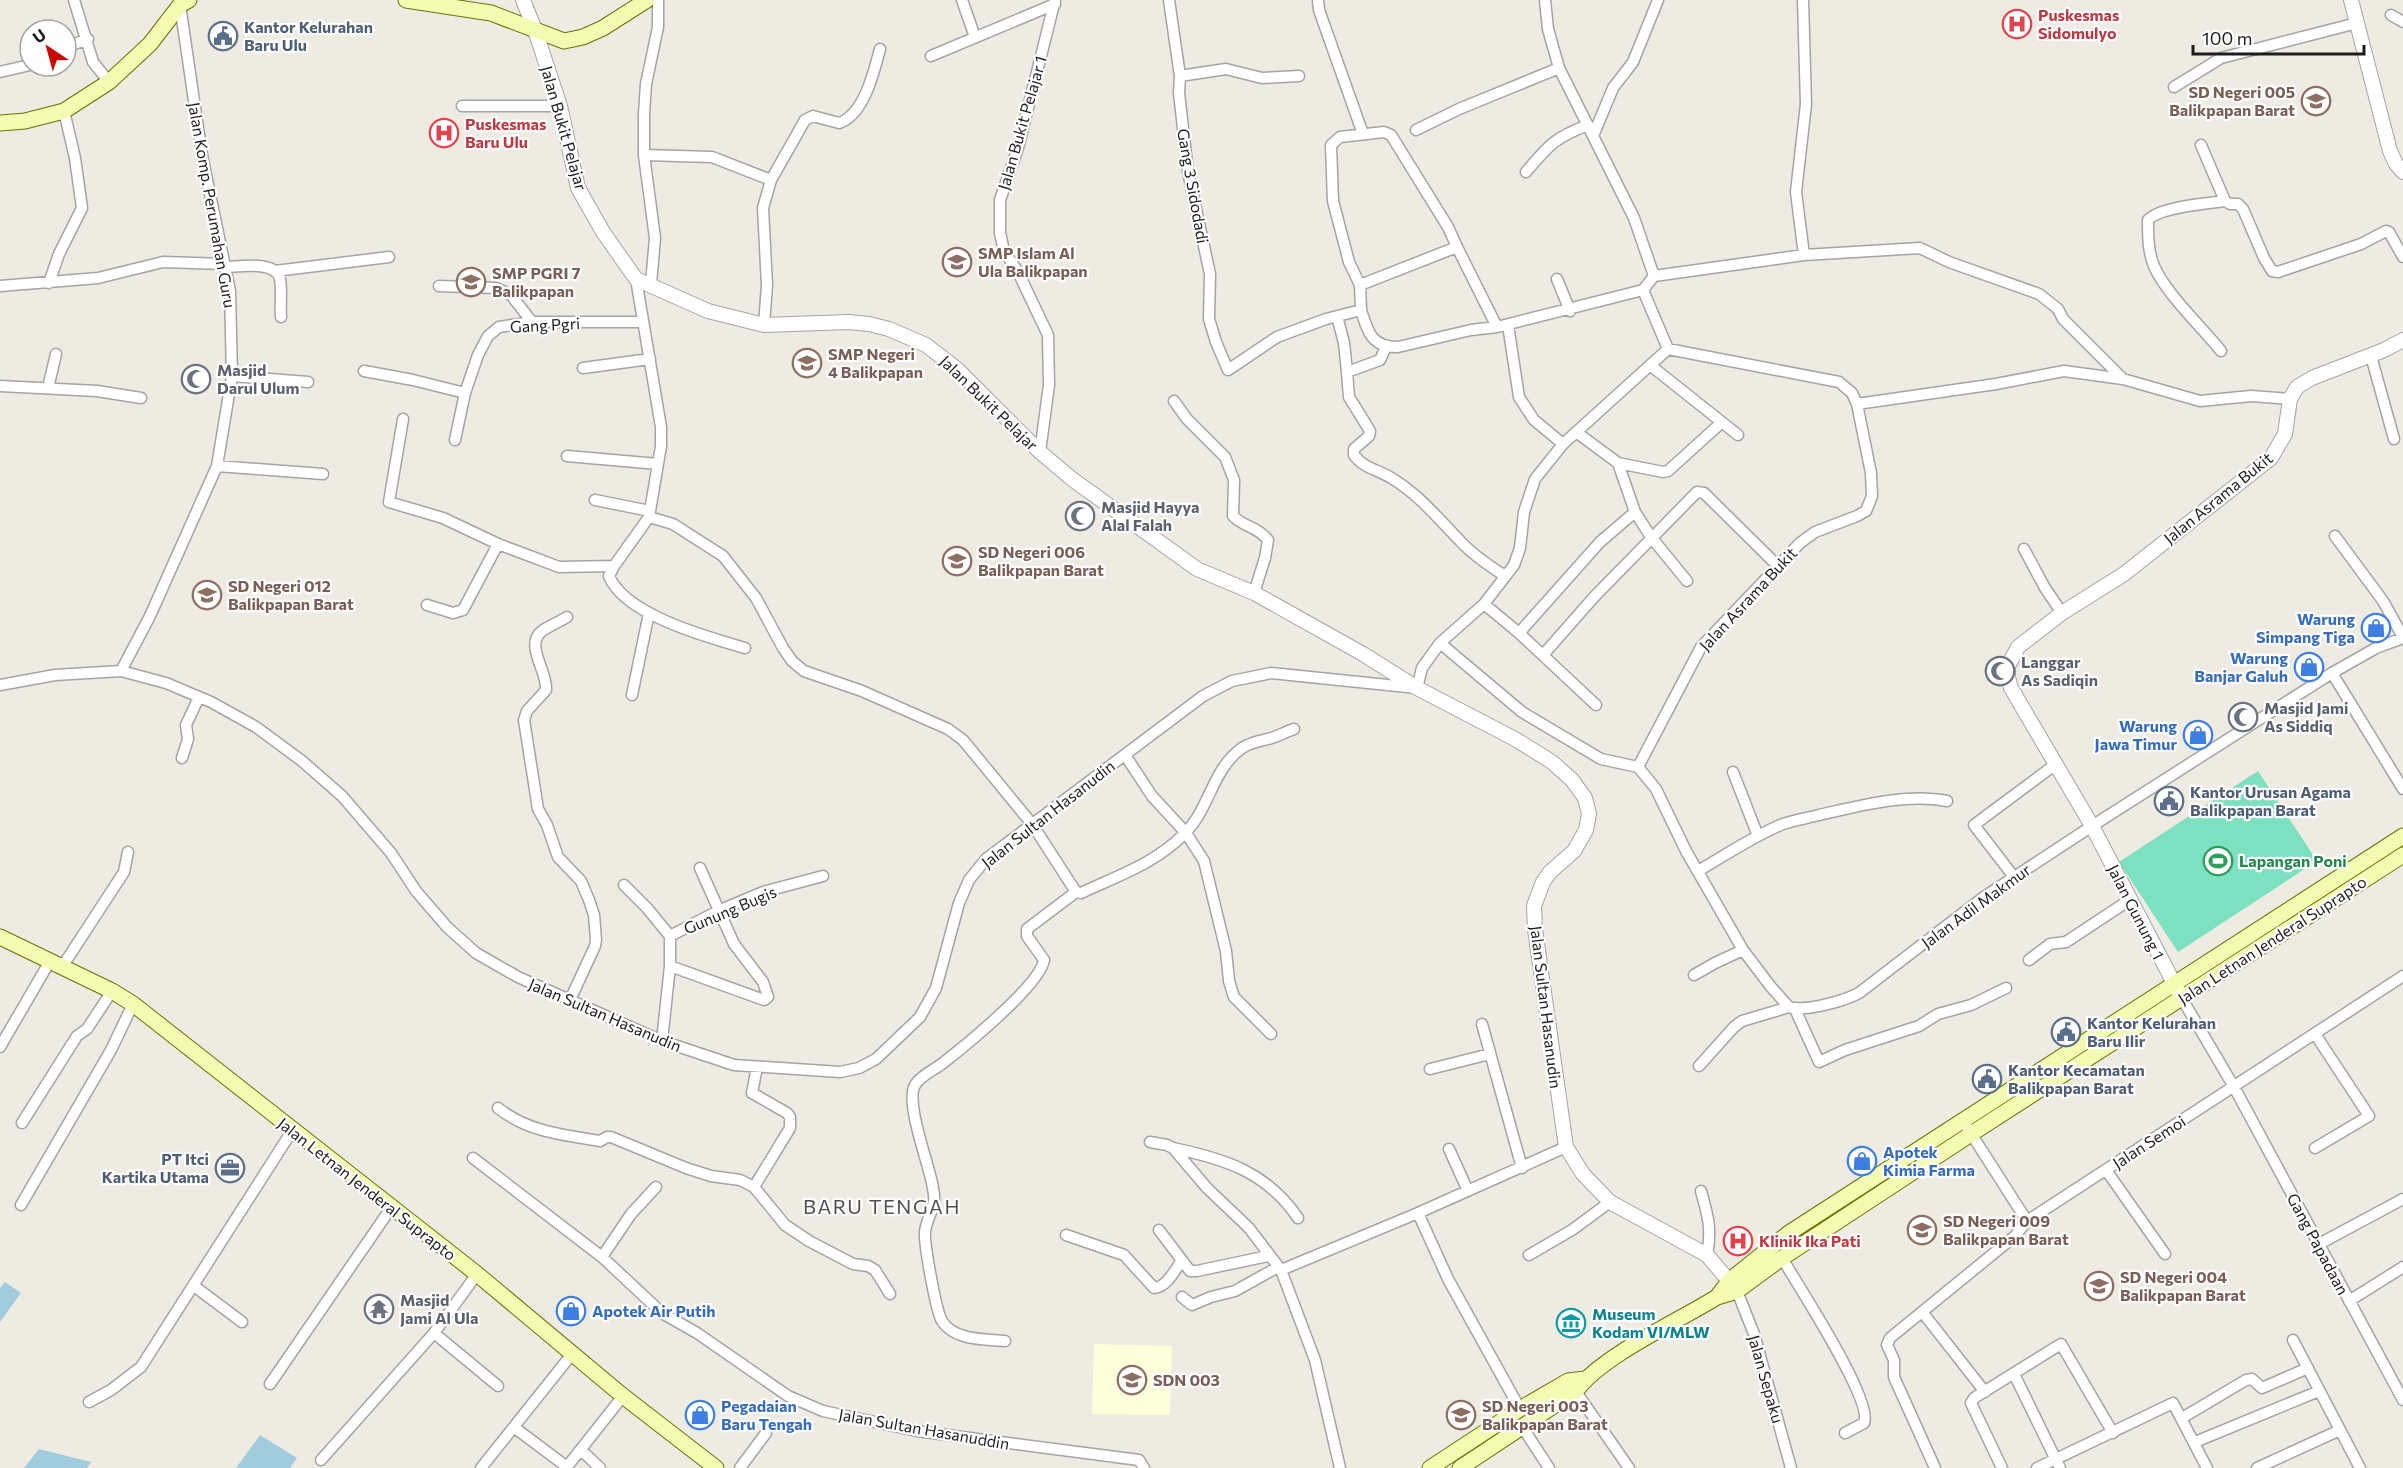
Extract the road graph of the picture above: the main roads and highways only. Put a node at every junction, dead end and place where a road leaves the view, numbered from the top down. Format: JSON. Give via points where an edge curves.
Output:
{"nodes":[{"id":1,"x":406,"y":0,"type":"edge"},
{"id":2,"x":647,"y":0,"type":"edge"},
{"id":3,"x":184,"y":2,"type":"edge"},
{"id":4,"x":0,"y":123,"type":"edge"},
{"id":5,"x":2400,"y":837,"type":"edge"},
{"id":6,"x":2403,"y":855,"type":"edge"},
{"id":7,"x":0,"y":937,"type":"edge"},
{"id":8,"x":2177,"y":991,"type":"junction"},
{"id":9,"x":1967,"y":1127,"type":"junction"},
{"id":10,"x":1734,"y":1286,"type":"junction"},
{"id":11,"x":1576,"y":1384,"type":"junction"},
{"id":12,"x":716,"y":1468,"type":"edge"},
{"id":13,"x":1430,"y":1468,"type":"edge"},
{"id":14,"x":1460,"y":1468,"type":"edge"}],
"edges":[{"from":1,"to":2,"type":"main road","via":[[491,13],[564,41],[603,28]]},
{"from":3,"to":4,"type":"main road","via":[[150,44],[109,82],[64,111]]},
{"from":5,"to":8,"type":"main road","name":"Jalan Letnan Jenderal Suprapto"},
{"from":6,"to":8,"type":"main road","name":"Jalan Letnan Jenderal Suprapto"},
{"from":7,"to":12,"type":"main road","name":"Jalan Letnan Jenderal Suprapto","via":[[133,1004]]},
{"from":8,"to":9,"type":"main road","name":"Jalan Letnan Jenderal Suprapto"},
{"from":9,"to":10,"type":"main road","name":"Jalan Letnan Jenderal Suprapto","via":[[1782,1258]]},
{"from":9,"to":10,"type":"main road","name":"Jalan Letnan Jenderal Suprapto","via":[[1789,1233]]},
{"from":10,"to":11,"type":"main road","name":"Jalan Letnan Jenderal Suprapto"},
{"from":11,"to":13,"type":"main road","name":"Jalan Letnan Jenderal Suprapto","via":[[1520,1409]]},
{"from":11,"to":14,"type":"main road","name":"Jalan Letnan Jenderal Suprapto","via":[[1523,1428]]}]}
